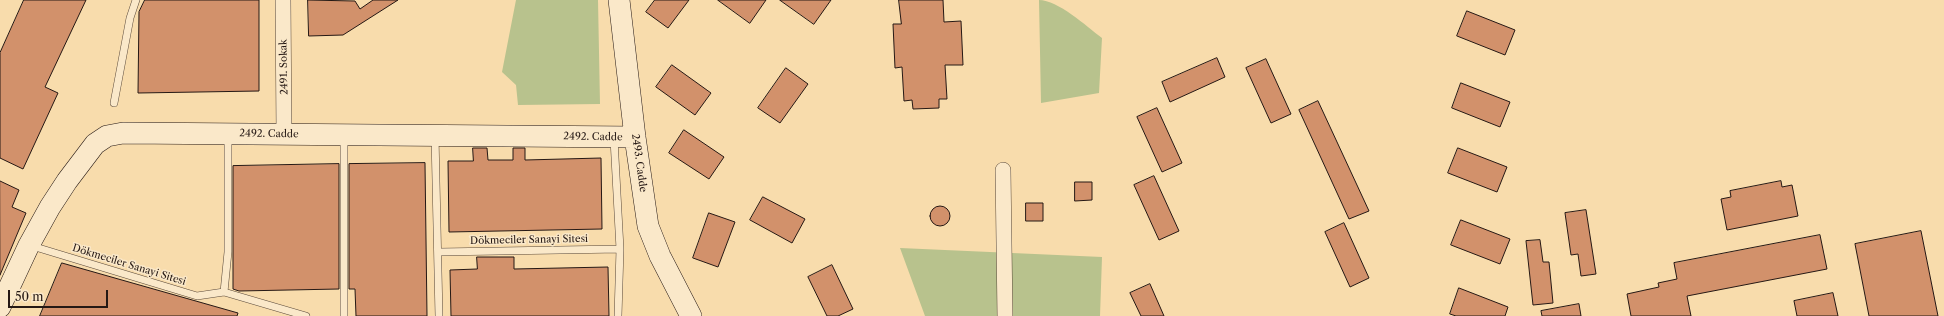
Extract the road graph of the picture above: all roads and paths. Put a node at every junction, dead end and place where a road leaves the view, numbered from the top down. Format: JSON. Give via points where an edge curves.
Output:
{"nodes":[{"id":1,"x":136,"y":0,"type":"edge"},
{"id":2,"x":283,"y":0,"type":"edge"},
{"id":3,"x":619,"y":0,"type":"edge"},
{"id":4,"x":114,"y":103,"type":"dead end"},
{"id":5,"x":228,"y":134,"type":"junction"},
{"id":6,"x":284,"y":134,"type":"junction"},
{"id":7,"x":435,"y":134,"type":"junction"},
{"id":8,"x":344,"y":135,"type":"junction"},
{"id":9,"x":614,"y":137,"type":"junction"},
{"id":10,"x":635,"y":137,"type":"junction"},
{"id":11,"x":1003,"y":170,"type":"dead end"},
{"id":12,"x":28,"y":245,"type":"junction"},
{"id":13,"x":620,"y":249,"type":"junction"},
{"id":14,"x":439,"y":252,"type":"junction"},
{"id":15,"x":224,"y":292,"type":"junction"},
{"id":16,"x":0,"y":307,"type":"edge"},
{"id":17,"x":306,"y":316,"type":"edge"},
{"id":18,"x":344,"y":316,"type":"edge"},
{"id":19,"x":439,"y":316,"type":"edge"},
{"id":20,"x":618,"y":316,"type":"edge"},
{"id":21,"x":691,"y":316,"type":"edge"},
{"id":22,"x":1005,"y":316,"type":"edge"}],
"edges":[{"from":1,"to":4,"type":"lane","via":[[130,18]]},
{"from":2,"to":6,"type":"street","name":"2491. Sokak"},
{"from":3,"to":10,"type":"street","name":"2493. Cadde"},
{"from":5,"to":6,"type":"street","name":"2492. Cadde"},
{"from":5,"to":12,"type":"street","name":"2492. Cadde","via":[[123,132],[106,136],[95,144],[67,181]]},
{"from":5,"to":15,"type":"lane","via":[[228,252]]},
{"from":6,"to":8,"type":"street","name":"2492. Cadde"},
{"from":7,"to":8,"type":"street","name":"2492. Cadde"},
{"from":7,"to":9,"type":"street","name":"2492. Cadde"},
{"from":7,"to":14,"type":"lane"},
{"from":8,"to":18,"type":"lane"},
{"from":9,"to":10,"type":"street","name":"2492. Cadde"},
{"from":9,"to":13,"type":"lane"},
{"from":10,"to":21,"type":"street","name":"2493. Cadde","via":[[648,226],[660,256]]},
{"from":11,"to":22,"type":"street"},
{"from":12,"to":15,"type":"lane","name":"Dökmeciler Sanayi Sitesi","via":[[197,296]]},
{"from":12,"to":16,"type":"street","name":"2492. Cadde"},
{"from":13,"to":14,"type":"lane","name":"Dökmeciler Sanayi Sitesi"},
{"from":13,"to":20,"type":"lane"},
{"from":14,"to":19,"type":"lane"},
{"from":15,"to":17,"type":"lane","name":"Dökmeciler Sanayi Sitesi"}]}
